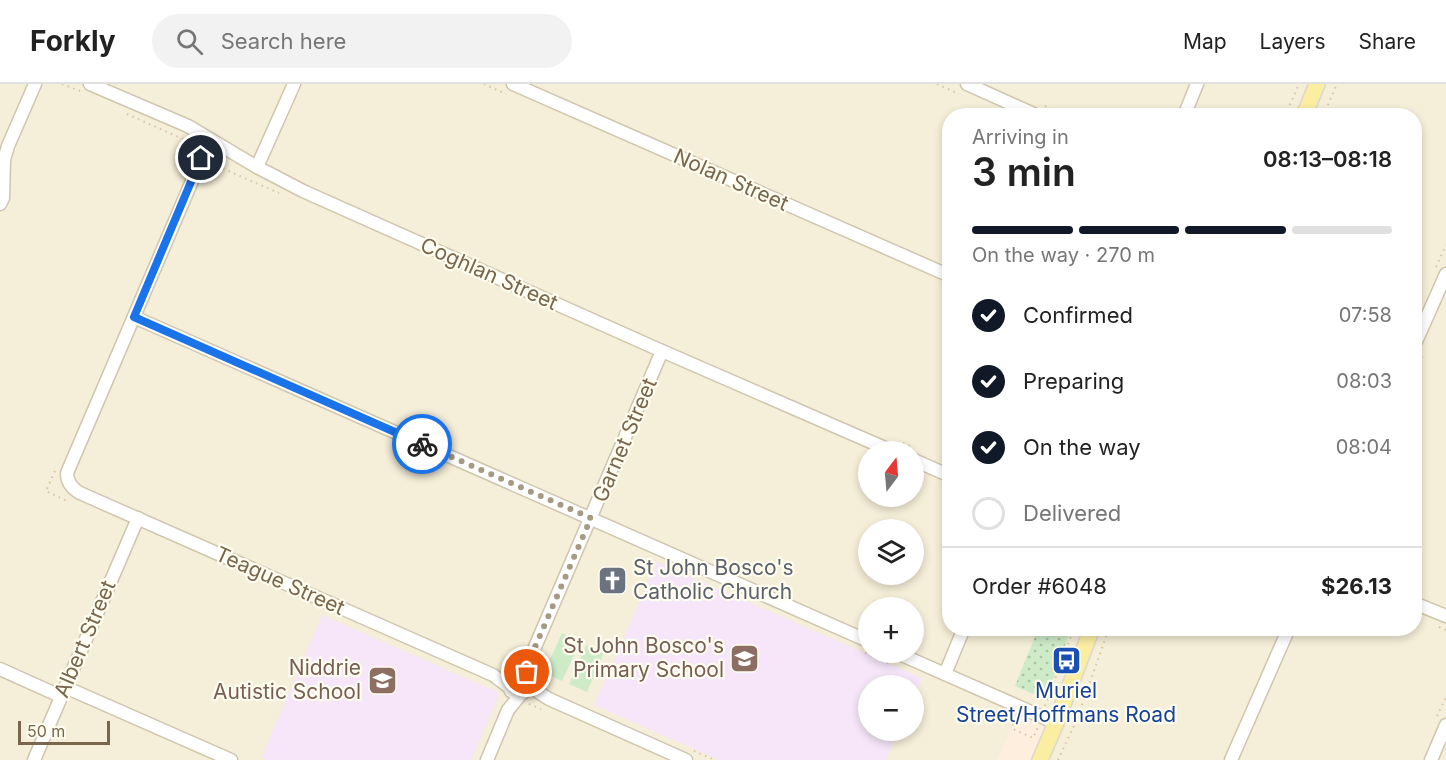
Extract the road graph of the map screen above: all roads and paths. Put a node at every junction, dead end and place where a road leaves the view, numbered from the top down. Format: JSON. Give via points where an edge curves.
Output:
{"nodes":[{"id":1,"x":35,"y":84,"type":"edge"},
{"id":2,"x":90,"y":84,"type":"edge"},
{"id":3,"x":294,"y":84,"type":"edge"},
{"id":4,"x":513,"y":84,"type":"edge"},
{"id":5,"x":967,"y":84,"type":"edge"},
{"id":6,"x":1197,"y":84,"type":"edge"},
{"id":7,"x":1299,"y":84,"type":"edge"},
{"id":8,"x":1317,"y":84,"type":"edge"},
{"id":9,"x":1337,"y":84,"type":"edge"},
{"id":10,"x":1020,"y":108,"type":"edge"},
{"id":11,"x":1187,"y":108,"type":"edge"},
{"id":12,"x":1288,"y":108,"type":"edge"},
{"id":13,"x":1307,"y":108,"type":"edge"},
{"id":14,"x":1326,"y":108,"type":"edge"},
{"id":15,"x":210,"y":139,"type":"junction"},
{"id":16,"x":4,"y":146,"type":"edge"},
{"id":17,"x":258,"y":167,"type":"junction"},
{"id":18,"x":0,"y":204,"type":"edge"},
{"id":19,"x":942,"y":272,"type":"edge"},
{"id":20,"x":1446,"y":274,"type":"edge"},
{"id":21,"x":134,"y":317,"type":"junction"},
{"id":22,"x":1422,"y":328,"type":"edge"},
{"id":23,"x":663,"y":351,"type":"junction"},
{"id":24,"x":883,"y":441,"type":"edge"},
{"id":25,"x":924,"y":460,"type":"edge"},
{"id":26,"x":942,"y":471,"type":"edge"},
{"id":27,"x":138,"y":518,"type":"junction"},
{"id":28,"x":591,"y":518,"type":"junction"},
{"id":29,"x":1422,"y":606,"type":"edge"},
{"id":30,"x":1446,"y":616,"type":"edge"},
{"id":31,"x":961,"y":636,"type":"edge"},
{"id":32,"x":1071,"y":636,"type":"edge"},
{"id":33,"x":1089,"y":636,"type":"edge"},
{"id":34,"x":1106,"y":636,"type":"edge"},
{"id":35,"x":1285,"y":636,"type":"edge"},
{"id":36,"x":858,"y":637,"type":"edge"},
{"id":37,"x":920,"y":663,"type":"edge"},
{"id":38,"x":0,"y":669,"type":"edge"},
{"id":39,"x":945,"y":674,"type":"junction"},
{"id":40,"x":518,"y":686,"type":"junction"},
{"id":41,"x":63,"y":691,"type":"junction"},
{"id":42,"x":1045,"y":706,"type":"dead end"},
{"id":43,"x":1056,"y":723,"type":"junction"},
{"id":44,"x":1446,"y":725,"type":"edge"},
{"id":45,"x":34,"y":760,"type":"edge"},
{"id":46,"x":231,"y":760,"type":"edge"},
{"id":47,"x":487,"y":760,"type":"edge"},
{"id":48,"x":686,"y":760,"type":"edge"},
{"id":49,"x":1040,"y":760,"type":"edge"},
{"id":50,"x":1058,"y":760,"type":"edge"},
{"id":51,"x":1231,"y":760,"type":"edge"},
{"id":52,"x":1431,"y":760,"type":"edge"}],
"edges":[{"from":1,"to":16,"type":"street"},
{"from":2,"to":15,"type":"street","name":"Coghlan Street"},
{"from":3,"to":17,"type":"street"},
{"from":4,"to":19,"type":"street","name":"Nolan Street"},
{"from":5,"to":10,"type":"street"},
{"from":6,"to":11,"type":"street"},
{"from":7,"to":12,"type":"path"},
{"from":8,"to":13,"type":"main road"},
{"from":9,"to":14,"type":"path"},
{"from":15,"to":17,"type":"street","name":"Coghlan Street"},
{"from":15,"to":21,"type":"street"},
{"from":16,"to":18,"type":"street"},
{"from":17,"to":23,"type":"street","name":"Coghlan Street","via":[[303,191]]},
{"from":20,"to":22,"type":"street"},
{"from":21,"to":27,"type":"street","name":"Teague Street","via":[[67,478],[74,490]]},
{"from":21,"to":28,"type":"street"},
{"from":23,"to":24,"type":"street","name":"Coghlan Street"},
{"from":23,"to":28,"type":"street","name":"Garnet Street"},
{"from":25,"to":26,"type":"street"},
{"from":27,"to":40,"type":"street","name":"Teague Street"},
{"from":27,"to":41,"type":"street","name":"Albert Street"},
{"from":28,"to":36,"type":"street"},
{"from":28,"to":40,"type":"street","name":"Garnet Street"},
{"from":29,"to":30,"type":"street"},
{"from":31,"to":39,"type":"street"},
{"from":32,"to":42,"type":"path"},
{"from":33,"to":43,"type":"main road"},
{"from":34,"to":50,"type":"path"},
{"from":35,"to":51,"type":"street"},
{"from":37,"to":39,"type":"street"},
{"from":38,"to":41,"type":"street"},
{"from":39,"to":43,"type":"street"},
{"from":40,"to":47,"type":"street","name":"Garnet Street"},
{"from":40,"to":48,"type":"street","name":"Teague Street"},
{"from":41,"to":45,"type":"street","name":"Albert Street"},
{"from":41,"to":46,"type":"street"},
{"from":43,"to":49,"type":"main road"},
{"from":44,"to":52,"type":"street"}]}
